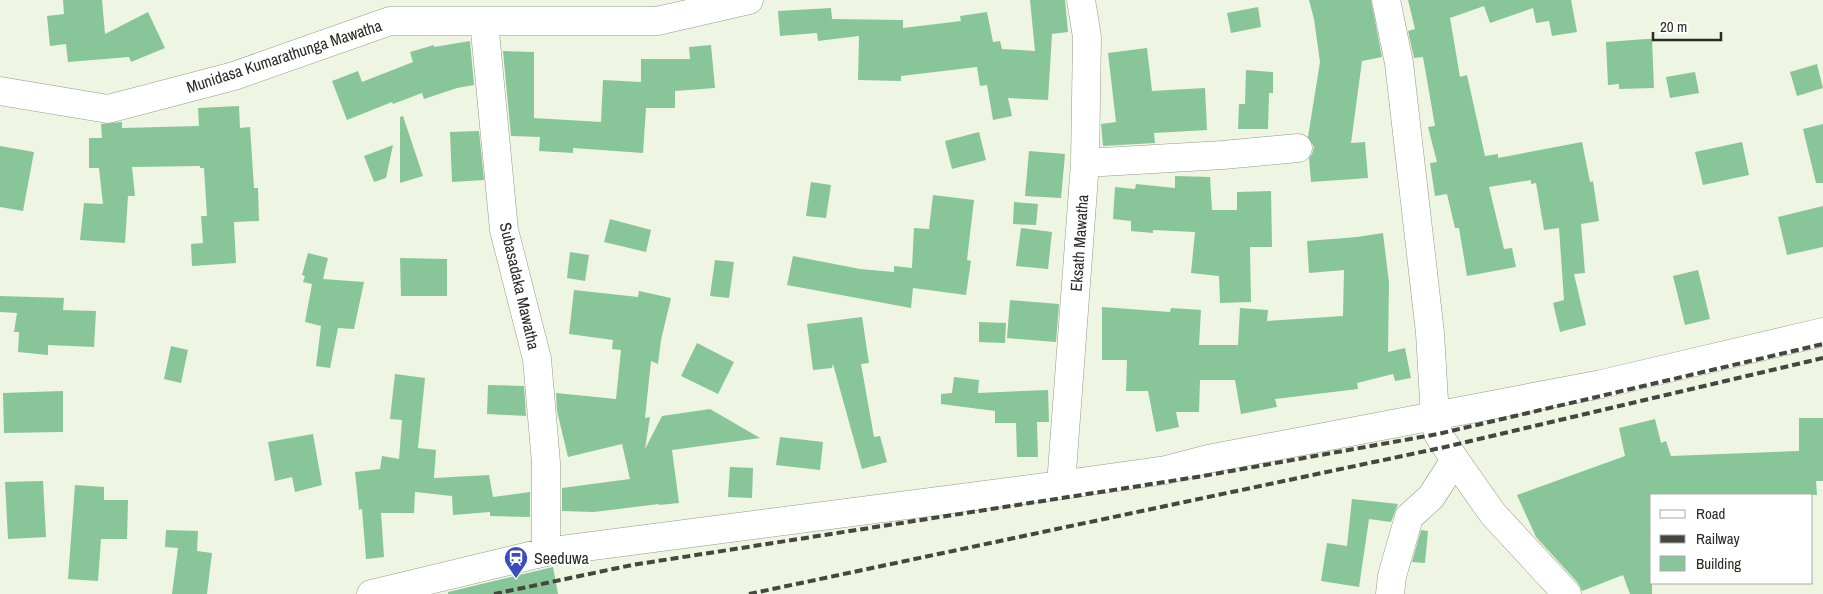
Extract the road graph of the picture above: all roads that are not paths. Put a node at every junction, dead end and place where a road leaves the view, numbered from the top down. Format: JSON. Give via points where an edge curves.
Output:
{"nodes":[{"id":1,"x":749,"y":0,"type":"edge"},
{"id":2,"x":1081,"y":0,"type":"edge"},
{"id":3,"x":1386,"y":0,"type":"edge"},
{"id":4,"x":572,"y":11,"type":"edge"},
{"id":5,"x":484,"y":21,"type":"junction"},
{"id":6,"x":0,"y":91,"type":"edge"},
{"id":7,"x":1298,"y":148,"type":"dead end"},
{"id":8,"x":1085,"y":163,"type":"junction"},
{"id":9,"x":1823,"y":332,"type":"edge"},
{"id":10,"x":1435,"y":417,"type":"junction"},
{"id":11,"x":1454,"y":460,"type":"junction"},
{"id":12,"x":1061,"y":485,"type":"junction"},
{"id":13,"x":546,"y":552,"type":"junction"},
{"id":14,"x":371,"y":594,"type":"edge"},
{"id":15,"x":1390,"y":594,"type":"edge"},
{"id":16,"x":1567,"y":594,"type":"edge"}],
"edges":[{"from":1,"to":4,"type":"street","name":"Munidasa Kumarathunga Mawatha","via":[[657,21]]},
{"from":2,"to":8,"type":"street","name":"Eksath Mawatha","via":[[1086,37]]},
{"from":3,"to":10,"type":"street","via":[[1399,63],[1430,333]]},
{"from":4,"to":5,"type":"street","name":"Munidasa Kumarathunga Mawatha"},
{"from":5,"to":6,"type":"street","name":"Munidasa Kumarathunga Mawatha","via":[[390,21],[234,76],[108,109]]},
{"from":5,"to":13,"type":"street","name":"Subasadaka Mawatha","via":[[504,230],[537,359],[546,463]]},
{"from":7,"to":8,"type":"street","via":[[1223,156]]},
{"from":8,"to":12,"type":"street","name":"Eksath Mawatha"},
{"from":9,"to":10,"type":"street","via":[[1602,384]]},
{"from":10,"to":11,"type":"street","via":[[1438,434]]},
{"from":10,"to":12,"type":"street","via":[[1208,459],[1166,470]]},
{"from":11,"to":15,"type":"street","via":[[1431,496],[1409,517]]},
{"from":11,"to":16,"type":"street","via":[[1492,514]]},
{"from":12,"to":13,"type":"street"},
{"from":13,"to":14,"type":"street"}]}
